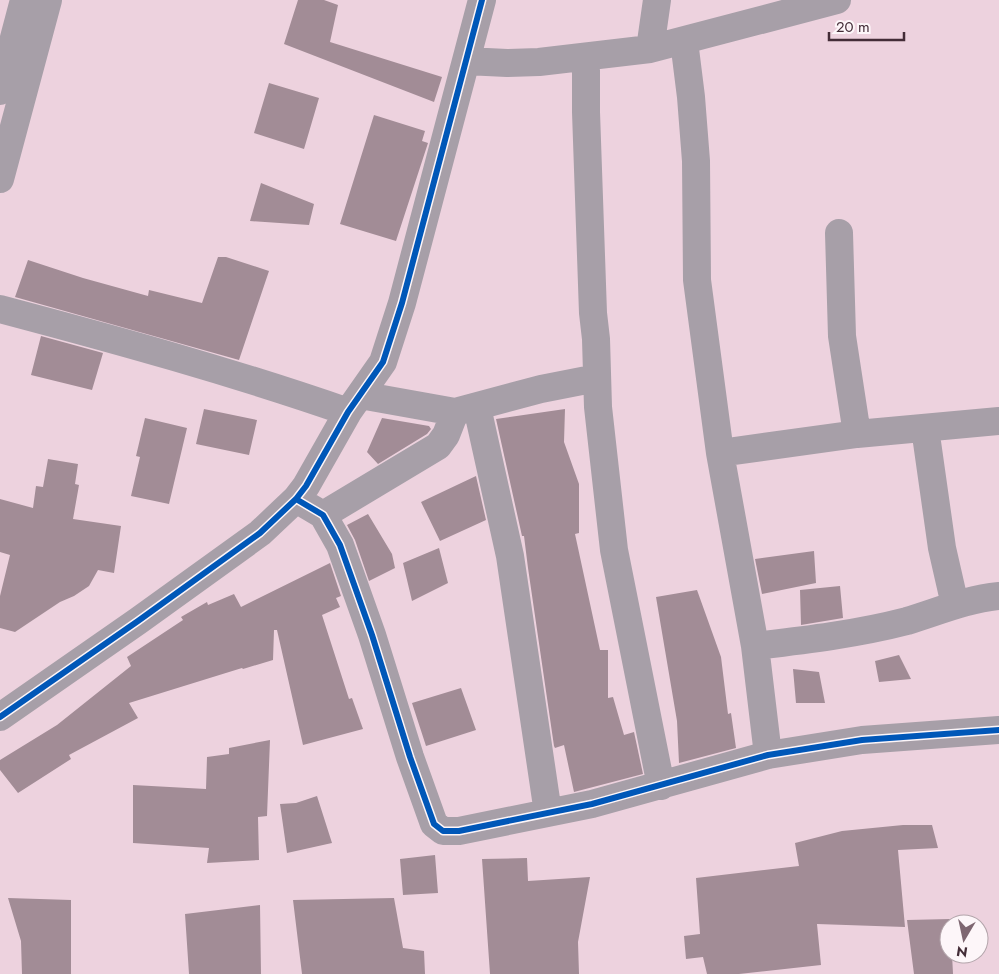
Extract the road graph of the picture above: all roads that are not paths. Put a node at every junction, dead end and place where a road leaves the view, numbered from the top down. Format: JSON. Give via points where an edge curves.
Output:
{"nodes":[{"id":1,"x":24,"y":0,"type":"edge"},
{"id":2,"x":48,"y":0,"type":"edge"},
{"id":3,"x":482,"y":0,"type":"edge"},
{"id":4,"x":657,"y":0,"type":"edge"},
{"id":5,"x":838,"y":0,"type":"edge"},
{"id":6,"x":684,"y":41,"type":"junction"},
{"id":7,"x":650,"y":49,"type":"junction"},
{"id":8,"x":586,"y":57,"type":"junction"},
{"id":9,"x":466,"y":61,"type":"junction"},
{"id":10,"x":0,"y":91,"type":"edge"},
{"id":11,"x":0,"y":179,"type":"edge"},
{"id":12,"x":839,"y":233,"type":"dead end"},
{"id":13,"x":0,"y":309,"type":"edge"},
{"id":14,"x":597,"y":378,"type":"junction"},
{"id":15,"x":354,"y":403,"type":"junction"},
{"id":16,"x":466,"y":409,"type":"junction"},
{"id":17,"x":999,"y":421,"type":"edge"},
{"id":18,"x":925,"y":428,"type":"junction"},
{"id":19,"x":857,"y":434,"type":"junction"},
{"id":20,"x":720,"y":453,"type":"junction"},
{"id":21,"x":296,"y":499,"type":"junction"},
{"id":22,"x":323,"y":515,"type":"junction"},
{"id":23,"x":999,"y":596,"type":"edge"},
{"id":24,"x":955,"y":605,"type":"junction"},
{"id":25,"x":755,"y":646,"type":"junction"},
{"id":26,"x":0,"y":717,"type":"edge"},
{"id":27,"x":999,"y":730,"type":"edge"},
{"id":28,"x":768,"y":755,"type":"junction"},
{"id":29,"x":661,"y":786,"type":"junction"},
{"id":30,"x":548,"y":813,"type":"junction"}],
"edges":[{"from":1,"to":10,"type":"street"},
{"from":2,"to":11,"type":"street"},
{"from":3,"to":9,"type":"street"},
{"from":4,"to":7,"type":"street"},
{"from":5,"to":6,"type":"street"},
{"from":6,"to":7,"type":"street"},
{"from":6,"to":20,"type":"street","via":[[696,161],[697,280]]},
{"from":7,"to":8,"type":"street"},
{"from":8,"to":9,"type":"street","via":[[507,63]]},
{"from":8,"to":14,"type":"street"},
{"from":9,"to":15,"type":"street","via":[[402,303],[383,362]]},
{"from":12,"to":19,"type":"street","via":[[842,336]]},
{"from":13,"to":15,"type":"street"},
{"from":14,"to":16,"type":"street"},
{"from":14,"to":29,"type":"street","via":[[614,550]]},
{"from":15,"to":16,"type":"street"},
{"from":15,"to":21,"type":"street"},
{"from":16,"to":22,"type":"street","via":[[438,446]]},
{"from":16,"to":30,"type":"street","via":[[510,556]]},
{"from":17,"to":18,"type":"street"},
{"from":18,"to":19,"type":"street"},
{"from":18,"to":24,"type":"street","via":[[942,548]]},
{"from":19,"to":20,"type":"street"},
{"from":20,"to":25,"type":"street"},
{"from":21,"to":22,"type":"street"},
{"from":21,"to":26,"type":"street","via":[[260,533]]},
{"from":22,"to":30,"type":"street","via":[[340,545],[434,824],[443,831],[459,831]]},
{"from":23,"to":24,"type":"street"},
{"from":24,"to":25,"type":"street","via":[[906,621],[838,636]]},
{"from":25,"to":28,"type":"street"},
{"from":27,"to":28,"type":"street","via":[[862,740]]},
{"from":28,"to":29,"type":"street"},
{"from":29,"to":30,"type":"street"}]}
